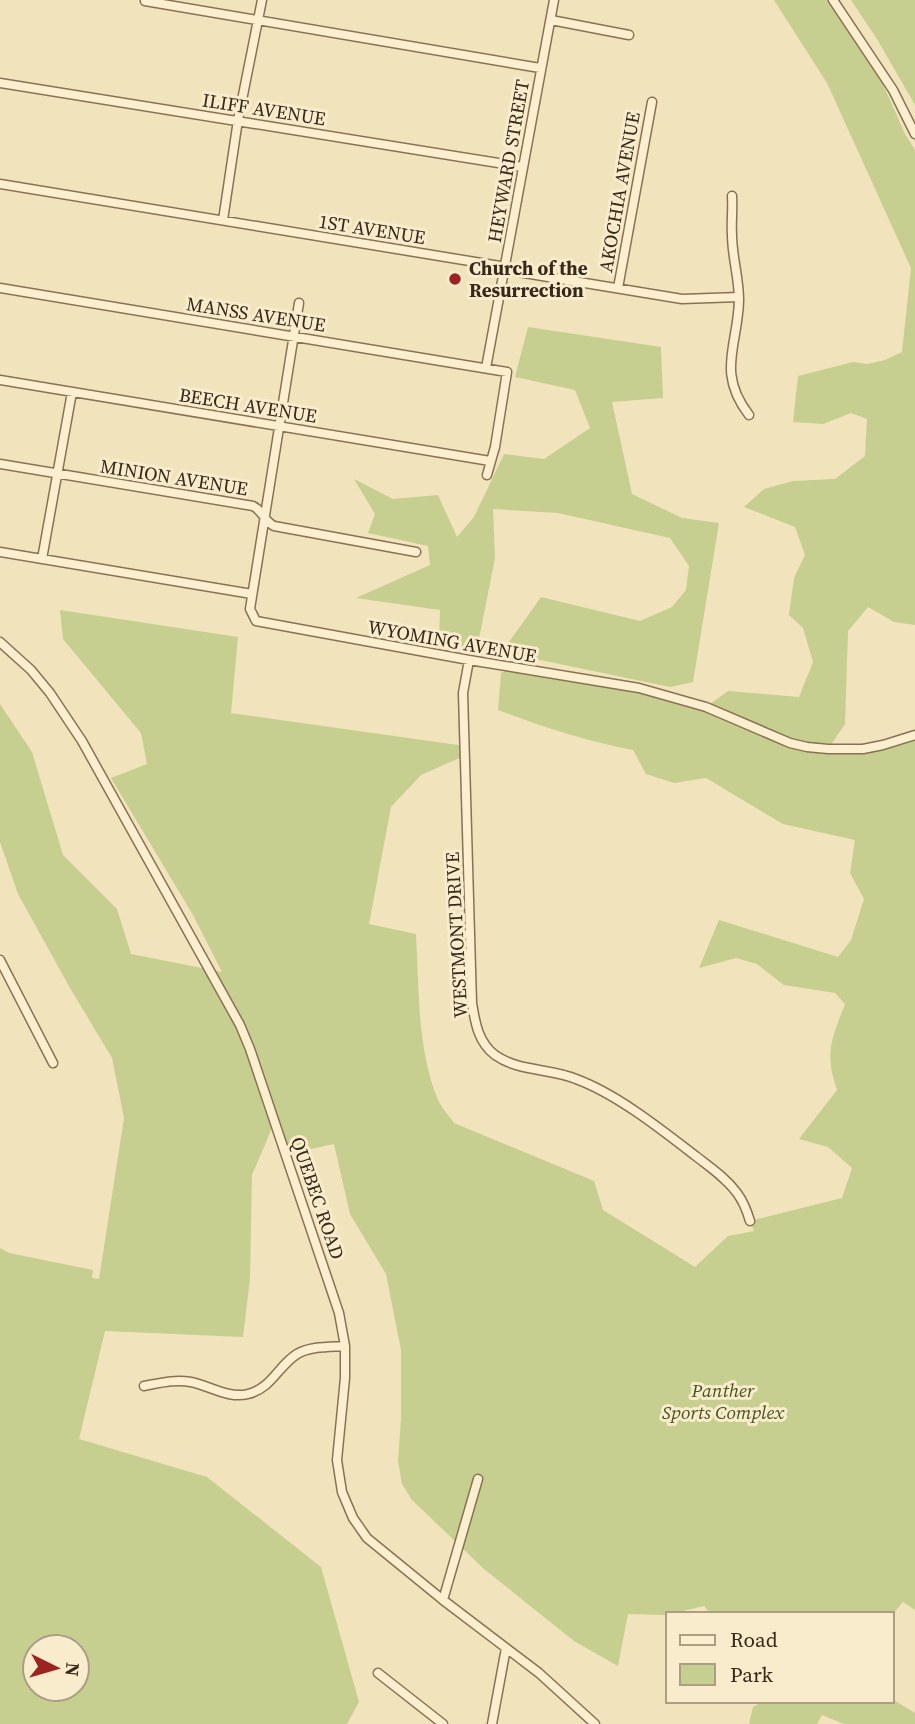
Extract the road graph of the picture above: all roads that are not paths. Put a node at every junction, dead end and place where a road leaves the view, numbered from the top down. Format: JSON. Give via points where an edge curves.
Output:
{"nodes":[{"id":1,"x":139,"y":0,"type":"edge"},
{"id":2,"x":150,"y":0,"type":"edge"},
{"id":3,"x":262,"y":0,"type":"edge"},
{"id":4,"x":554,"y":0,"type":"edge"},
{"id":5,"x":833,"y":0,"type":"edge"},
{"id":6,"x":145,"y":1,"type":"edge"},
{"id":7,"x":258,"y":20,"type":"junction"},
{"id":8,"x":551,"y":20,"type":"junction"},
{"id":9,"x":629,"y":35,"type":"dead end"},
{"id":10,"x":540,"y":68,"type":"junction"},
{"id":11,"x":0,"y":83,"type":"edge"},
{"id":12,"x":652,"y":102,"type":"dead end"},
{"id":13,"x":238,"y":120,"type":"junction"},
{"id":14,"x":915,"y":134,"type":"edge"},
{"id":15,"x":523,"y":167,"type":"junction"},
{"id":16,"x":0,"y":184,"type":"edge"},
{"id":17,"x":732,"y":197,"type":"dead end"},
{"id":18,"x":223,"y":220,"type":"junction"},
{"id":19,"x":506,"y":267,"type":"junction"},
{"id":20,"x":0,"y":288,"type":"edge"},
{"id":21,"x":618,"y":288,"type":"junction"},
{"id":22,"x":739,"y":297,"type":"junction"},
{"id":23,"x":299,"y":303,"type":"dead end"},
{"id":24,"x":295,"y":336,"type":"junction"},
{"id":25,"x":486,"y":368,"type":"junction"},
{"id":26,"x":0,"y":380,"type":"edge"},
{"id":27,"x":72,"y":392,"type":"junction"},
{"id":28,"x":748,"y":415,"type":"dead end"},
{"id":29,"x":281,"y":426,"type":"junction"},
{"id":30,"x":490,"y":461,"type":"junction"},
{"id":31,"x":0,"y":464,"type":"edge"},
{"id":32,"x":58,"y":474,"type":"junction"},
{"id":33,"x":487,"y":475,"type":"dead end"},
{"id":34,"x":265,"y":519,"type":"junction"},
{"id":35,"x":0,"y":552,"type":"edge"},
{"id":36,"x":416,"y":552,"type":"dead end"},
{"id":37,"x":42,"y":559,"type":"junction"},
{"id":38,"x":253,"y":594,"type":"junction"},
{"id":39,"x":0,"y":642,"type":"edge"},
{"id":40,"x":469,"y":660,"type":"junction"},
{"id":41,"x":915,"y":735,"type":"edge"},
{"id":42,"x":0,"y":960,"type":"edge"},
{"id":43,"x":53,"y":1063,"type":"dead end"},
{"id":44,"x":750,"y":1221,"type":"dead end"},
{"id":45,"x":345,"y":1346,"type":"junction"},
{"id":46,"x":144,"y":1387,"type":"dead end"},
{"id":47,"x":478,"y":1479,"type":"dead end"},
{"id":48,"x":443,"y":1600,"type":"junction"},
{"id":49,"x":506,"y":1648,"type":"junction"},
{"id":50,"x":378,"y":1672,"type":"dead end"},
{"id":51,"x":443,"y":1724,"type":"edge"},
{"id":52,"x":492,"y":1724,"type":"edge"},
{"id":53,"x":595,"y":1724,"type":"edge"}],
"edges":[{"from":1,"to":6,"type":"street"},
{"from":2,"to":6,"type":"street"},
{"from":3,"to":7,"type":"street"},
{"from":4,"to":8,"type":"street","name":"HEYWARD STREET"},
{"from":5,"to":14,"type":"street","via":[[880,68]]},
{"from":6,"to":7,"type":"street"},
{"from":7,"to":10,"type":"street"},
{"from":7,"to":13,"type":"street"},
{"from":8,"to":9,"type":"street"},
{"from":8,"to":10,"type":"street","name":"HEYWARD STREET"},
{"from":10,"to":15,"type":"street","name":"HEYWARD STREET"},
{"from":11,"to":13,"type":"street","name":"ILIFF AVENUE"},
{"from":12,"to":21,"type":"street","name":"AKOCHIA AVENUE"},
{"from":13,"to":15,"type":"street","name":"ILIFF AVENUE"},
{"from":13,"to":18,"type":"street"},
{"from":15,"to":19,"type":"street","name":"HEYWARD STREET"},
{"from":16,"to":18,"type":"street","name":"1ST AVENUE"},
{"from":17,"to":22,"type":"street"},
{"from":18,"to":19,"type":"street","name":"1ST AVENUE"},
{"from":19,"to":21,"type":"street","name":"1ST AVENUE"},
{"from":19,"to":25,"type":"street","name":"HEYWARD STREET"},
{"from":20,"to":24,"type":"street","name":"MANSS AVENUE"},
{"from":21,"to":22,"type":"street","name":"1ST AVENUE","via":[[682,299]]},
{"from":22,"to":28,"type":"street","via":[[730,376]]},
{"from":23,"to":24,"type":"street"},
{"from":24,"to":25,"type":"street","name":"MANSS AVENUE"},
{"from":24,"to":29,"type":"street"},
{"from":25,"to":30,"type":"street","name":"MANSS AVENUE","via":[[507,372]]},
{"from":26,"to":27,"type":"street","name":"BEECH AVENUE"},
{"from":27,"to":29,"type":"street","name":"BEECH AVENUE"},
{"from":27,"to":32,"type":"street"},
{"from":29,"to":30,"type":"street","name":"BEECH AVENUE"},
{"from":29,"to":34,"type":"street"},
{"from":30,"to":33,"type":"street"},
{"from":31,"to":32,"type":"street","name":"MINION AVENUE"},
{"from":32,"to":34,"type":"street","name":"MINION AVENUE","via":[[253,506]]},
{"from":32,"to":37,"type":"street"},
{"from":34,"to":36,"type":"street","name":"MINION AVENUE","via":[[274,526]]},
{"from":34,"to":38,"type":"street"},
{"from":35,"to":37,"type":"street"},
{"from":37,"to":38,"type":"street"},
{"from":38,"to":40,"type":"street","name":"WYOMING AVENUE","via":[[251,614],[260,623]]},
{"from":39,"to":45,"type":"street","name":"QUEBEC ROAD","via":[[31,670],[82,741],[240,1025],[334,1292]]},
{"from":40,"to":41,"type":"street","name":"WYOMING AVENUE","via":[[639,688],[706,707],[807,747],[863,749]]},
{"from":40,"to":44,"type":"street","name":"WESTMONT DRIVE","via":[[463,693],[464,757],[472,1003],[479,1034],[505,1061],[577,1079],[644,1118],[720,1175],[736,1191]]},
{"from":42,"to":43,"type":"street"},
{"from":45,"to":46,"type":"street","via":[[304,1351],[286,1363],[267,1386],[246,1395],[180,1381]]},
{"from":45,"to":48,"type":"street","name":"QUEBEC ROAD","via":[[337,1460],[346,1504],[367,1538]]},
{"from":47,"to":48,"type":"street"},
{"from":48,"to":49,"type":"street","name":"QUEBEC ROAD"},
{"from":49,"to":52,"type":"street"},
{"from":49,"to":53,"type":"street","name":"QUEBEC ROAD"},
{"from":50,"to":51,"type":"street"}]}
